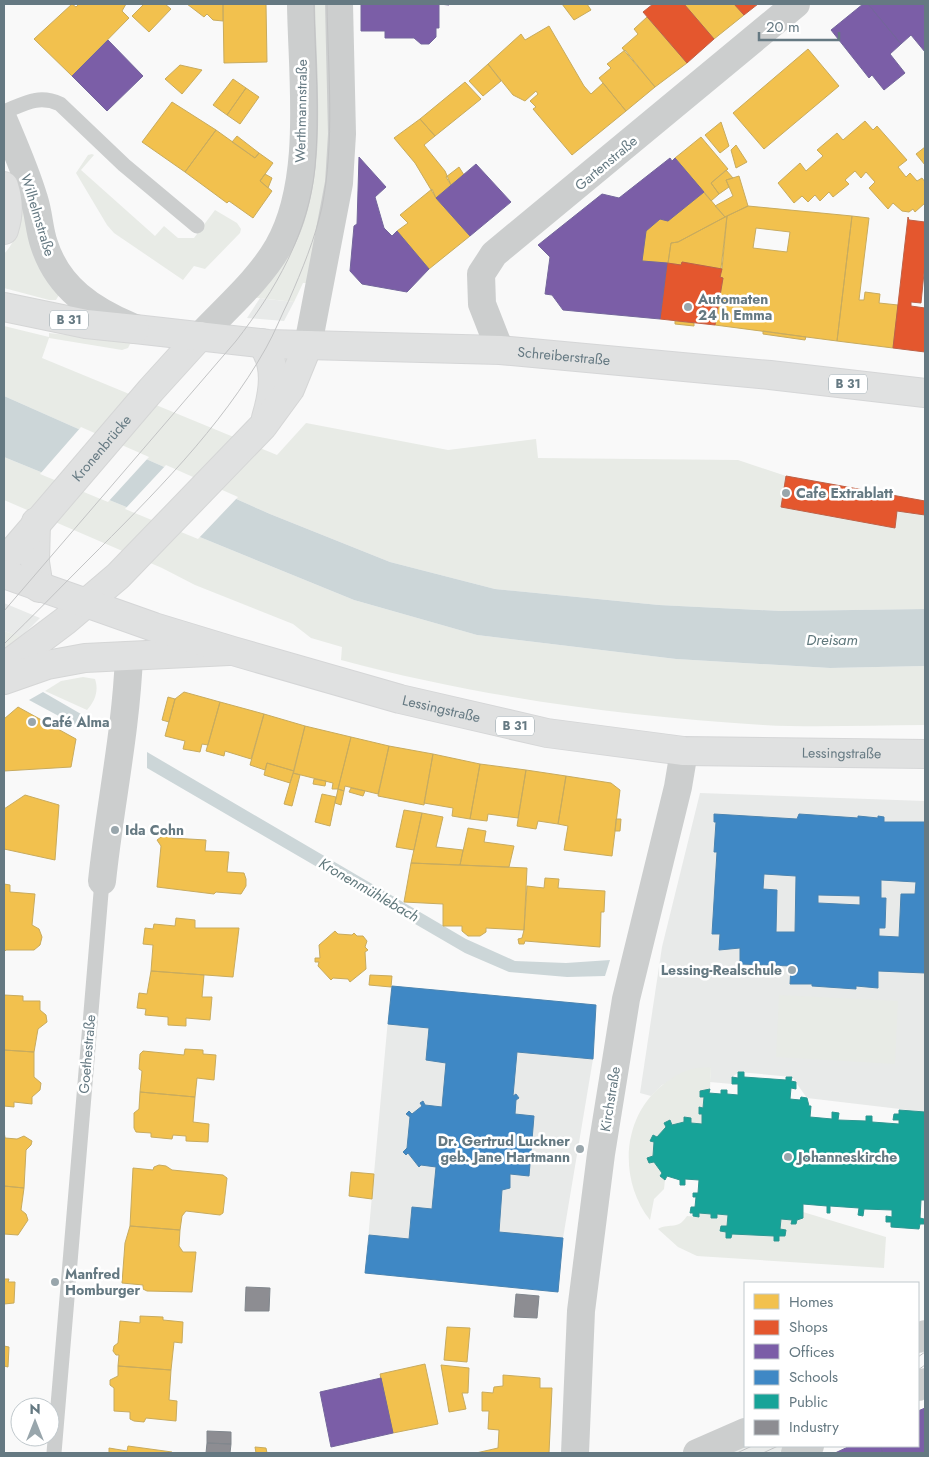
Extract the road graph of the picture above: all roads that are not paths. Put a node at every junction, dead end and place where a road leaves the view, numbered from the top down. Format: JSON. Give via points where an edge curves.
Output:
{"nodes":[{"id":1,"x":301,"y":4,"type":"edge"},
{"id":2,"x":340,"y":4,"type":"edge"},
{"id":3,"x":796,"y":4,"type":"edge"},
{"id":4,"x":4,"y":112,"type":"edge"},
{"id":5,"x":4,"y":121,"type":"edge"},
{"id":6,"x":4,"y":186,"type":"edge"},
{"id":7,"x":197,"y":226,"type":"dead end"},
{"id":8,"x":4,"y":230,"type":"edge"},
{"id":9,"x":4,"y":306,"type":"edge"},
{"id":10,"x":135,"y":329,"type":"junction"},
{"id":11,"x":200,"y":336,"type":"junction"},
{"id":12,"x":261,"y":343,"type":"junction"},
{"id":13,"x":308,"y":345,"type":"junction"},
{"id":14,"x":500,"y":350,"type":"junction"},
{"id":15,"x":925,"y":394,"type":"edge"},
{"id":16,"x":258,"y":431,"type":"junction"},
{"id":17,"x":32,"y":533,"type":"junction"},
{"id":18,"x":4,"y":562,"type":"edge"},
{"id":19,"x":4,"y":574,"type":"edge"},
{"id":20,"x":39,"y":588,"type":"junction"},
{"id":21,"x":86,"y":604,"type":"junction"},
{"id":22,"x":233,"y":651,"type":"junction"},
{"id":23,"x":129,"y":656,"type":"junction"},
{"id":24,"x":4,"y":667,"type":"edge"},
{"id":25,"x":4,"y":680,"type":"edge"},
{"id":26,"x":684,"y":751,"type":"junction"},
{"id":27,"x":925,"y":754,"type":"edge"},
{"id":28,"x":102,"y":881,"type":"joint"},
{"id":29,"x":744,"y":1432,"type":"edge"},
{"id":30,"x":808,"y":1447,"type":"edge"},
{"id":31,"x":54,"y":1453,"type":"edge"},
{"id":32,"x":575,"y":1453,"type":"edge"},
{"id":33,"x":697,"y":1453,"type":"edge"},
{"id":34,"x":795,"y":1453,"type":"edge"}],
"edges":[{"from":1,"to":11,"type":"street","name":"Werthmannstraße","via":[[304,123],[295,202],[278,248]]},
{"from":2,"to":13,"type":"street","via":[[340,175]]},
{"from":3,"to":14,"type":"street","name":"Gartenstraße","via":[[494,254],[481,274],[482,304]]},
{"from":4,"to":7,"type":"lane","via":[[48,98],[60,104],[124,165]]},
{"from":5,"to":10,"type":"street","name":"Wilhelmstraße","via":[[30,183],[44,244],[58,273],[74,294],[102,315]]},
{"from":6,"to":8,"type":"main road","via":[[9,201]]},
{"from":9,"to":10,"type":"main road","number":"B 31","via":[[86,324]]},
{"from":10,"to":11,"type":"main road","number":"B 31"},
{"from":11,"to":12,"type":"main road","name":"Schreiberstraße","number":"B 31"},
{"from":11,"to":17,"type":"main road","name":"Kronenbrücke"},
{"from":12,"to":13,"type":"main road","name":"Schreiberstraße","number":"B 31"},
{"from":12,"to":16,"type":"main road","via":[[270,358],[273,375]]},
{"from":13,"to":14,"type":"main road","name":"Schreiberstraße","number":"B 31"},
{"from":13,"to":16,"type":"main road","via":[[290,389]]},
{"from":14,"to":15,"type":"main road","name":"Schreiberstraße","number":"B 31"},
{"from":16,"to":21,"type":"main road","via":[[118,576]]},
{"from":17,"to":18,"type":"main road","name":"Kronenbrücke"},
{"from":17,"to":20,"type":"main road"},
{"from":19,"to":20,"type":"main road","name":"Lessingstraße","number":"B 31"},
{"from":20,"to":21,"type":"main road","name":"Lessingstraße","number":"B 31"},
{"from":21,"to":22,"type":"main road","name":"Lessingstraße","number":"B 31"},
{"from":21,"to":24,"type":"main road"},
{"from":22,"to":23,"type":"main road"},
{"from":22,"to":26,"type":"main road","name":"Lessingstraße","number":"B 31","via":[[400,699],[547,733]]},
{"from":23,"to":25,"type":"main road","via":[[85,658],[47,665]]},
{"from":23,"to":28,"type":"street","name":"Goethestraße","via":[[128,698]]},
{"from":26,"to":27,"type":"main road","name":"Lessingstraße","number":"B 31"},
{"from":26,"to":32,"type":"street","name":"Kirchstraße","via":[[626,999],[601,1154],[581,1311]]},
{"from":28,"to":31,"type":"lane","name":"Goethestraße"},
{"from":29,"to":33,"type":"street"},
{"from":30,"to":34,"type":"street"}]}
